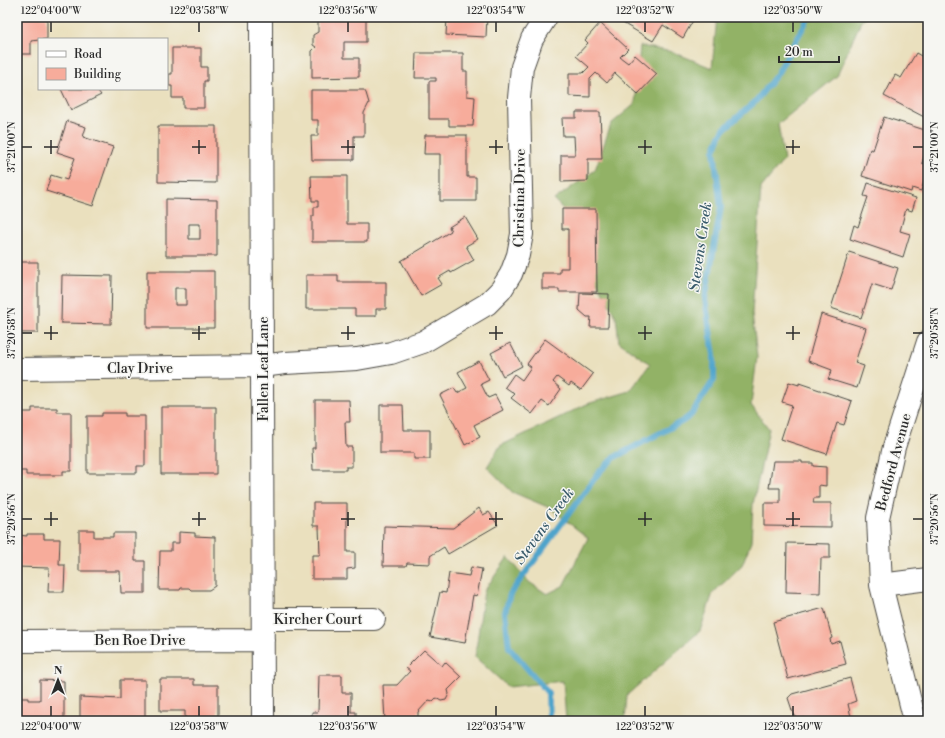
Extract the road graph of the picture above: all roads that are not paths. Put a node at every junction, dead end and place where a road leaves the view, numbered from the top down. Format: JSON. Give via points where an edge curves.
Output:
{"nodes":[{"id":1,"x":261,"y":17,"type":"edge"},
{"id":2,"x":546,"y":17,"type":"edge"},
{"id":3,"x":928,"y":342,"type":"edge"},
{"id":4,"x":262,"y":366,"type":"junction"},
{"id":5,"x":17,"y":369,"type":"edge"},
{"id":6,"x":928,"y":579,"type":"edge"},
{"id":7,"x":881,"y":585,"type":"junction"},
{"id":8,"x":374,"y":619,"type":"dead end"},
{"id":9,"x":263,"y":630,"type":"junction"},
{"id":10,"x":17,"y":641,"type":"edge"},
{"id":11,"x":263,"y":721,"type":"edge"},
{"id":12,"x":915,"y":721,"type":"edge"}],
"edges":[{"from":1,"to":4,"type":"street","name":"Fallen Leaf Lane"},
{"from":2,"to":4,"type":"street","name":"Christina Drive","via":[[532,39],[522,67],[519,98],[522,234],[518,256],[501,290],[487,304],[457,323],[423,342],[391,353],[357,359]]},
{"from":3,"to":7,"type":"street","name":"Bedford Avenue","via":[[894,447],[878,518]]},
{"from":4,"to":5,"type":"street","name":"Clay Drive"},
{"from":4,"to":9,"type":"street","name":"Fallen Leaf Lane"},
{"from":6,"to":7,"type":"street"},
{"from":7,"to":12,"type":"street","name":"Bedford Avenue"},
{"from":8,"to":9,"type":"street","name":"Kircher Court"},
{"from":9,"to":10,"type":"street","name":"Ben Roe Drive"},
{"from":9,"to":11,"type":"street","name":"Fallen Leaf Lane"}]}
